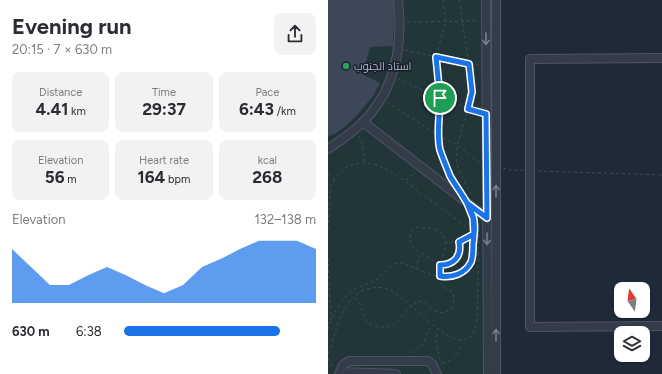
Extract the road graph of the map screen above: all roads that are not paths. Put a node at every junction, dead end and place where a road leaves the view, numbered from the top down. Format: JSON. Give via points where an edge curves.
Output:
{"nodes":[{"id":1,"x":398,"y":0,"type":"edge"},
{"id":2,"x":486,"y":0,"type":"edge"},
{"id":3,"x":496,"y":0,"type":"edge"},
{"id":4,"x":662,"y":58,"type":"edge"},
{"id":5,"x":363,"y":122,"type":"junction"},
{"id":6,"x":328,"y":149,"type":"edge"},
{"id":7,"x":487,"y":218,"type":"junction"},
{"id":8,"x":662,"y":326,"type":"edge"},
{"id":9,"x":438,"y":371,"type":"edge"},
{"id":10,"x":339,"y":373,"type":"edge"},
{"id":11,"x":396,"y":374,"type":"edge"},
{"id":12,"x":488,"y":374,"type":"edge"},
{"id":13,"x":496,"y":374,"type":"edge"}],
"edges":[{"from":1,"to":5,"type":"street","via":[[398,48],[392,76],[382,98]]},
{"from":2,"to":7,"type":"street","one_way":true},
{"from":13,"to":3,"type":"street","one_way":true},
{"from":4,"to":8,"type":"street","via":[[530,59],[530,327]]},
{"from":5,"to":6,"type":"street"},
{"from":5,"to":7,"type":"street","via":[[422,168],[471,201]]},
{"from":7,"to":12,"type":"street","one_way":true},
{"from":9,"to":10,"type":"street","via":[[429,362],[349,361],[343,365]]},
{"from":10,"to":11,"type":"street"}]}
